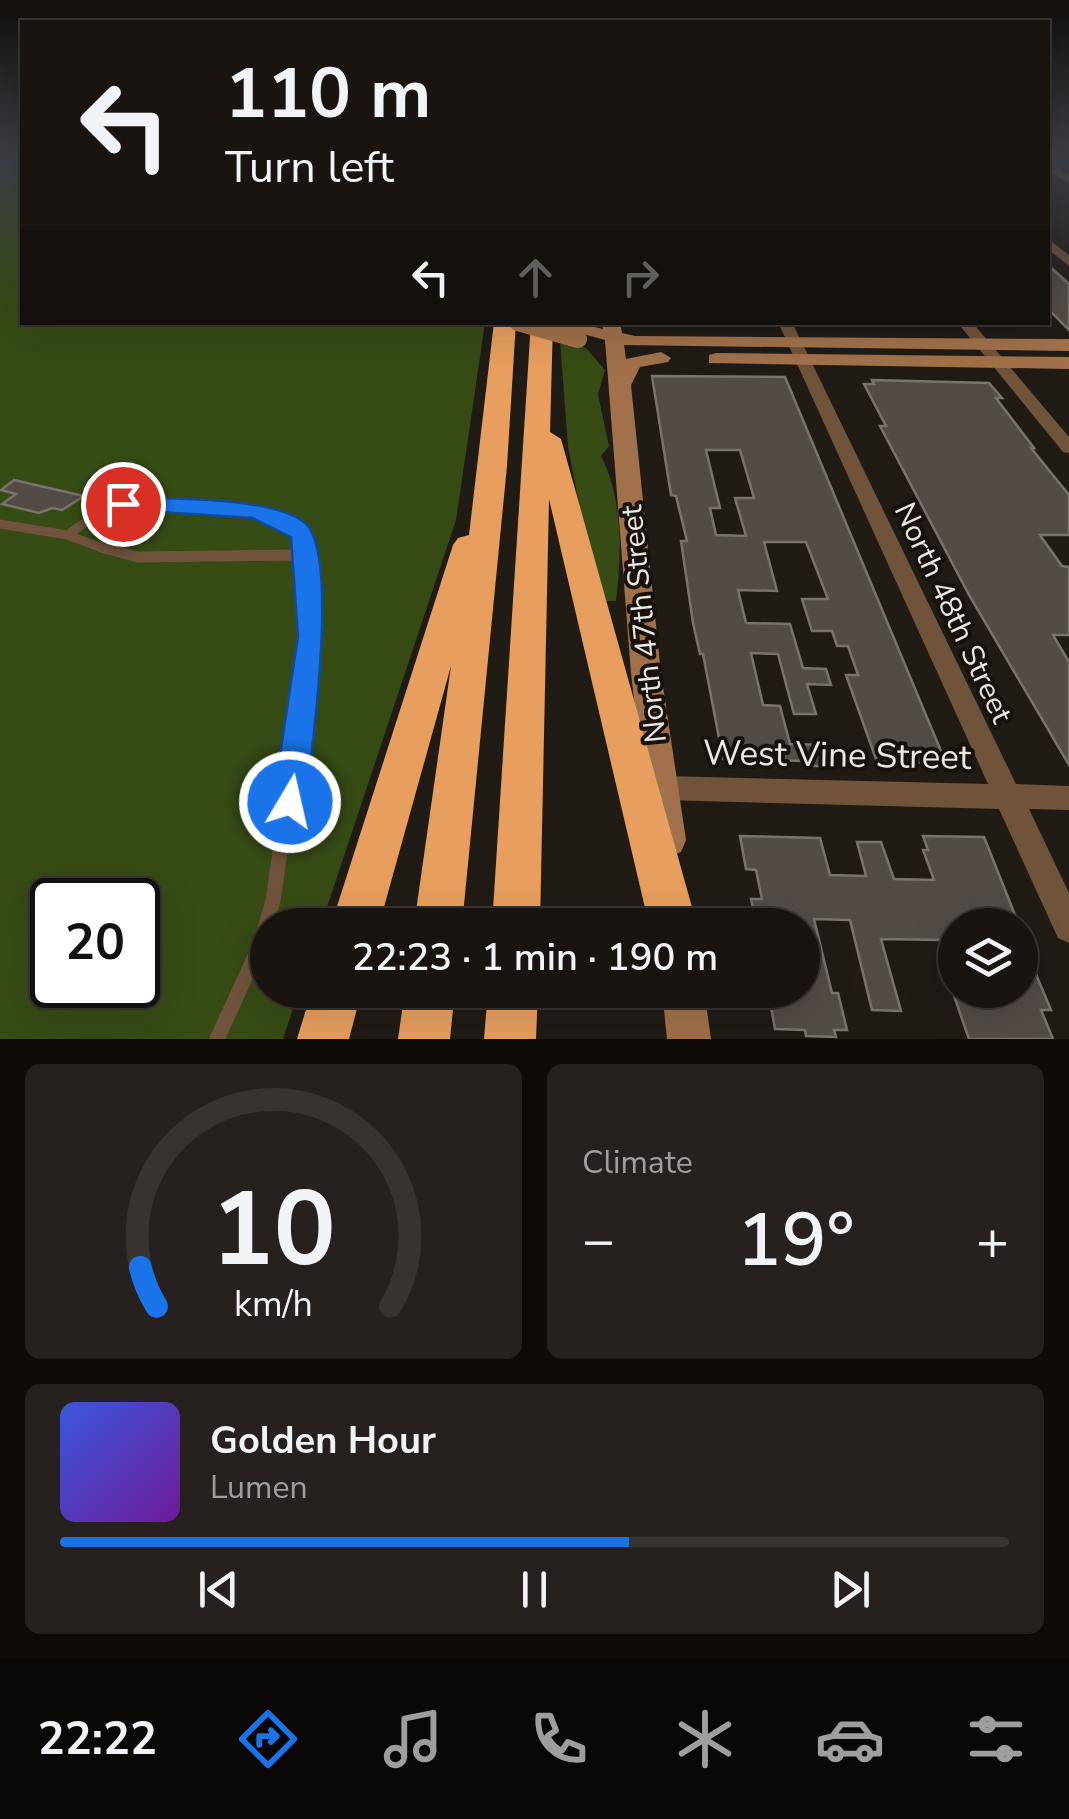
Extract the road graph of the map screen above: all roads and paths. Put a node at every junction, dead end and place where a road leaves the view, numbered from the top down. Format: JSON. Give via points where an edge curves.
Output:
{"nodes":[{"id":1,"x":1050,"y":244,"type":"edge"},
{"id":2,"x":1069,"y":262,"type":"edge"},
{"id":3,"x":505,"y":325,"type":"edge"},
{"id":4,"x":532,"y":325,"type":"edge"},
{"id":5,"x":545,"y":325,"type":"edge"},
{"id":6,"x":553,"y":325,"type":"edge"},
{"id":7,"x":966,"y":325,"type":"edge"},
{"id":8,"x":578,"y":335,"type":"junction"},
{"id":9,"x":612,"y":337,"type":"edge"},
{"id":10,"x":794,"y":342,"type":"edge"},
{"id":11,"x":982,"y":344,"type":"junction"},
{"id":12,"x":1069,"y":345,"type":"edge"},
{"id":13,"x":661,"y":358,"type":"junction"},
{"id":14,"x":998,"y":362,"type":"junction"},
{"id":15,"x":1069,"y":363,"type":"edge"},
{"id":16,"x":621,"y":385,"type":"junction"},
{"id":17,"x":540,"y":411,"type":"junction"},
{"id":18,"x":1069,"y":448,"type":"edge"},
{"id":19,"x":493,"y":466,"type":"junction"},
{"id":20,"x":0,"y":524,"type":"edge"},
{"id":21,"x":67,"y":535,"type":"junction"},
{"id":22,"x":306,"y":555,"type":"junction"},
{"id":23,"x":663,"y":788,"type":"junction"},
{"id":24,"x":1006,"y":796,"type":"junction"},
{"id":25,"x":1069,"y":798,"type":"edge"},
{"id":26,"x":360,"y":908,"type":"edge"},
{"id":27,"x":440,"y":908,"type":"edge"},
{"id":28,"x":517,"y":908,"type":"edge"},
{"id":29,"x":670,"y":908,"type":"edge"},
{"id":30,"x":673,"y":908,"type":"edge"},
{"id":31,"x":1069,"y":928,"type":"edge"},
{"id":32,"x":332,"y":1008,"type":"edge"},
{"id":33,"x":428,"y":1008,"type":"edge"},
{"id":34,"x":511,"y":1008,"type":"edge"},
{"id":35,"x":685,"y":1008,"type":"edge"},
{"id":36,"x":217,"y":1039,"type":"edge"},
{"id":37,"x":323,"y":1039,"type":"edge"},
{"id":38,"x":424,"y":1039,"type":"edge"},
{"id":39,"x":510,"y":1039,"type":"edge"},
{"id":40,"x":689,"y":1039,"type":"edge"}],
"edges":[{"from":1,"to":2,"type":"street"},
{"from":3,"to":19,"type":"highway"},
{"from":4,"to":8,"type":"street","bridge":true},
{"from":5,"to":17,"type":"highway"},
{"from":6,"to":8,"type":"street"},
{"from":7,"to":11,"type":"street"},
{"from":8,"to":9,"type":"street"},
{"from":9,"to":10,"type":"street"},
{"from":9,"to":13,"type":"street"},
{"from":9,"to":16,"type":"street","name":"North 47th Street"},
{"from":10,"to":11,"type":"street"},
{"from":10,"to":13,"type":"street"},
{"from":10,"to":14,"type":"street"},
{"from":10,"to":24,"type":"street","name":"North 48th Street"},
{"from":11,"to":12,"type":"street"},
{"from":11,"to":14,"type":"street"},
{"from":13,"to":16,"type":"street","via":[[633,364]]},
{"from":14,"to":15,"type":"street"},
{"from":14,"to":18,"type":"street"},
{"from":16,"to":23,"type":"street","name":"North 47th Street"},
{"from":17,"to":28,"type":"highway"},
{"from":17,"to":29,"type":"highway"},
{"from":19,"to":26,"type":"highway"},
{"from":19,"to":27,"type":"highway"},
{"from":20,"to":21,"type":"lane"},
{"from":21,"to":22,"type":"lane","via":[[138,557]]},
{"from":21,"to":22,"type":"lane","via":[[116,504],[222,507],[296,527]]},
{"from":22,"to":36,"type":"lane","via":[[312,608],[308,681],[279,867],[258,950]]},
{"from":23,"to":24,"type":"street","name":"West Vine Street"},
{"from":23,"to":30,"type":"street","name":"North 47th Street"},
{"from":24,"to":25,"type":"street","name":"West Vine Street"},
{"from":24,"to":31,"type":"street","name":"North 48th Street"},
{"from":32,"to":37,"type":"highway"},
{"from":33,"to":38,"type":"highway"},
{"from":34,"to":39,"type":"highway"},
{"from":35,"to":40,"type":"street"}]}
